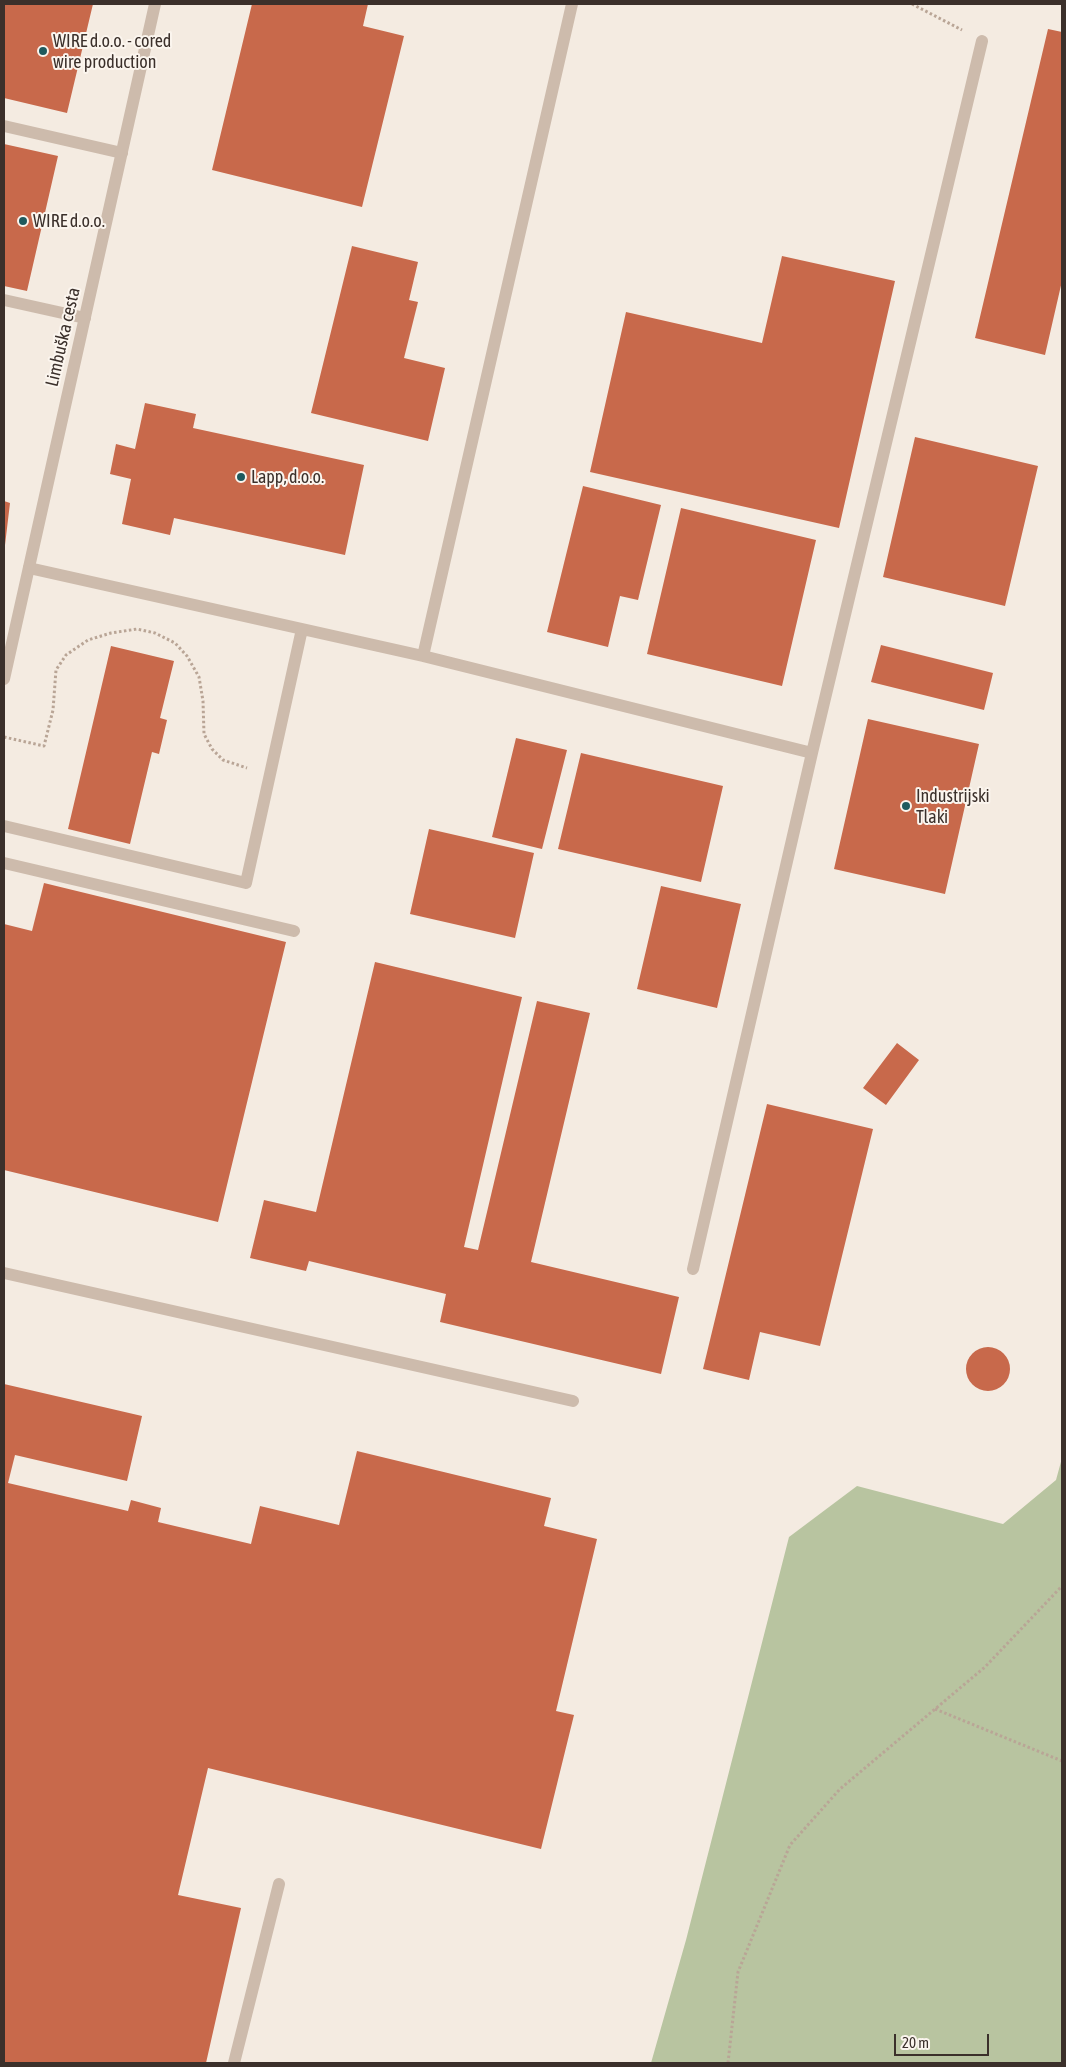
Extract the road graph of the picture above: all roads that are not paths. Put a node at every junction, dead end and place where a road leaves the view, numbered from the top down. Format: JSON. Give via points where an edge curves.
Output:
{"nodes":[{"id":1,"x":155,"y":4,"type":"edge"},
{"id":2,"x":572,"y":4,"type":"edge"},
{"id":3,"x":982,"y":41,"type":"road end"},
{"id":4,"x":4,"y":126,"type":"edge"},
{"id":5,"x":122,"y":152,"type":"junction"},
{"id":6,"x":4,"y":300,"type":"edge"},
{"id":7,"x":85,"y":318,"type":"junction"},
{"id":8,"x":29,"y":568,"type":"junction"},
{"id":9,"x":302,"y":629,"type":"junction"},
{"id":10,"x":423,"y":656,"type":"junction"},
{"id":11,"x":4,"y":675,"type":"edge"},
{"id":12,"x":812,"y":753,"type":"junction"},
{"id":13,"x":4,"y":826,"type":"edge"},
{"id":14,"x":4,"y":863,"type":"edge"},
{"id":15,"x":294,"y":931,"type":"dead end"},
{"id":16,"x":693,"y":1269,"type":"dead end"},
{"id":17,"x":4,"y":1273,"type":"edge"},
{"id":18,"x":573,"y":1402,"type":"dead end"},
{"id":19,"x":279,"y":1884,"type":"dead end"},
{"id":20,"x":234,"y":2063,"type":"edge"}],
"edges":[{"from":1,"to":5,"type":"street","name":"Limbuška cesta"},
{"from":2,"to":10,"type":"street"},
{"from":3,"to":12,"type":"street"},
{"from":4,"to":5,"type":"street"},
{"from":5,"to":7,"type":"street","name":"Limbuška cesta"},
{"from":6,"to":7,"type":"street"},
{"from":7,"to":8,"type":"street","name":"Limbuška cesta"},
{"from":8,"to":9,"type":"street"},
{"from":8,"to":11,"type":"street","name":"Limbuška cesta"},
{"from":9,"to":10,"type":"street"},
{"from":9,"to":13,"type":"street","via":[[246,883]]},
{"from":10,"to":12,"type":"street"},
{"from":12,"to":16,"type":"street"},
{"from":14,"to":15,"type":"street"},
{"from":17,"to":18,"type":"street"},
{"from":19,"to":20,"type":"street"}]}
